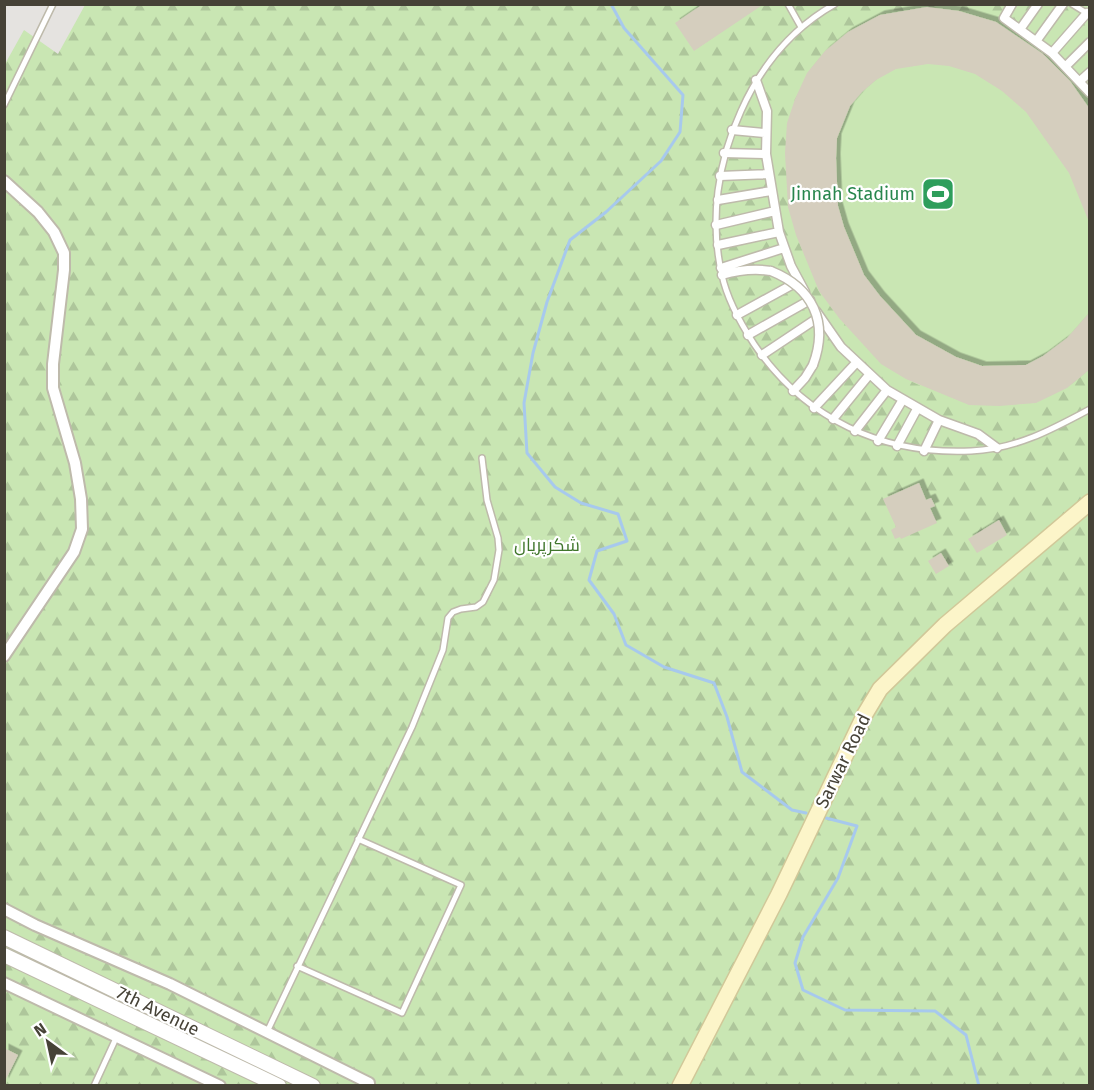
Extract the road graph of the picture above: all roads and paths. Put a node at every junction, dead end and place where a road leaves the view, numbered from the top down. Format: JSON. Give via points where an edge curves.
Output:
{"nodes":[{"id":1,"x":53,"y":4,"type":"edge"},
{"id":2,"x":788,"y":4,"type":"edge"},
{"id":3,"x":835,"y":4,"type":"edge"},
{"id":4,"x":1012,"y":4,"type":"edge"},
{"id":5,"x":1038,"y":4,"type":"edge"},
{"id":6,"x":1063,"y":4,"type":"edge"},
{"id":7,"x":1072,"y":4,"type":"edge"},
{"id":8,"x":827,"y":6,"type":"edge"},
{"id":9,"x":1088,"y":14,"type":"edge"},
{"id":10,"x":801,"y":27,"type":"junction"},
{"id":11,"x":1021,"y":28,"type":"junction"},
{"id":12,"x":1037,"y":40,"type":"junction"},
{"id":13,"x":1089,"y":42,"type":"edge"},
{"id":14,"x":1052,"y":53,"type":"junction"},
{"id":15,"x":1066,"y":66,"type":"junction"},
{"id":16,"x":1089,"y":72,"type":"edge"},
{"id":17,"x":756,"y":80,"type":"junction"},
{"id":18,"x":1080,"y":81,"type":"junction"},
{"id":19,"x":1089,"y":93,"type":"edge"},
{"id":20,"x":4,"y":105,"type":"edge"},
{"id":21,"x":732,"y":130,"type":"junction"},
{"id":22,"x":765,"y":133,"type":"junction"},
{"id":23,"x":724,"y":153,"type":"junction"},
{"id":24,"x":766,"y":154,"type":"junction"},
{"id":25,"x":768,"y":174,"type":"junction"},
{"id":26,"x":720,"y":176,"type":"junction"},
{"id":27,"x":4,"y":181,"type":"edge"},
{"id":28,"x":771,"y":191,"type":"junction"},
{"id":29,"x":718,"y":200,"type":"junction"},
{"id":30,"x":775,"y":211,"type":"junction"},
{"id":31,"x":716,"y":225,"type":"junction"},
{"id":32,"x":778,"y":232,"type":"junction"},
{"id":33,"x":718,"y":245,"type":"junction"},
{"id":34,"x":784,"y":248,"type":"junction"},
{"id":35,"x":721,"y":271,"type":"junction"},
{"id":36,"x":799,"y":282,"type":"junction"},
{"id":37,"x":810,"y":300,"type":"junction"},
{"id":38,"x":737,"y":315,"type":"junction"},
{"id":39,"x":819,"y":317,"type":"junction"},
{"id":40,"x":748,"y":335,"type":"junction"},
{"id":41,"x":762,"y":355,"type":"junction"},
{"id":42,"x":856,"y":363,"type":"junction"},
{"id":43,"x":869,"y":375,"type":"junction"},
{"id":44,"x":887,"y":390,"type":"junction"},
{"id":45,"x":793,"y":391,"type":"junction"},
{"id":46,"x":902,"y":401,"type":"junction"},
{"id":47,"x":814,"y":408,"type":"junction"},
{"id":48,"x":917,"y":409,"type":"junction"},
{"id":49,"x":1089,"y":409,"type":"edge"},
{"id":50,"x":833,"y":419,"type":"junction"},
{"id":51,"x":939,"y":420,"type":"junction"},
{"id":52,"x":855,"y":431,"type":"junction"},
{"id":53,"x":878,"y":441,"type":"junction"},
{"id":54,"x":897,"y":446,"type":"junction"},
{"id":55,"x":997,"y":448,"type":"junction"},
{"id":56,"x":924,"y":451,"type":"junction"},
{"id":57,"x":482,"y":458,"type":"dead end"},
{"id":58,"x":1089,"y":502,"type":"edge"},
{"id":59,"x":4,"y":656,"type":"edge"},
{"id":60,"x":358,"y":839,"type":"junction"},
{"id":61,"x":4,"y":909,"type":"edge"},
{"id":62,"x":4,"y":937,"type":"edge"},
{"id":63,"x":4,"y":955,"type":"edge"},
{"id":64,"x":297,"y":966,"type":"junction"},
{"id":65,"x":4,"y":982,"type":"edge"},
{"id":66,"x":267,"y":1032,"type":"junction"},
{"id":67,"x":117,"y":1036,"type":"junction"},
{"id":68,"x":94,"y":1086,"type":"edge"},
{"id":69,"x":220,"y":1086,"type":"edge"},
{"id":70,"x":279,"y":1086,"type":"edge"},
{"id":71,"x":313,"y":1086,"type":"edge"},
{"id":72,"x":369,"y":1086,"type":"edge"},
{"id":73,"x":680,"y":1086,"type":"edge"}],
"edges":[{"from":1,"to":20,"type":"lane"},
{"from":2,"to":10,"type":"lane"},
{"from":3,"to":8,"type":"lane"},
{"from":4,"to":11,"type":"street","via":[[1004,18]]},
{"from":5,"to":11,"type":"street"},
{"from":6,"to":12,"type":"street"},
{"from":7,"to":9,"type":"lane"},
{"from":8,"to":10,"type":"lane"},
{"from":9,"to":14,"type":"street"},
{"from":10,"to":17,"type":"lane","via":[[780,47]]},
{"from":11,"to":12,"type":"street"},
{"from":12,"to":14,"type":"street"},
{"from":13,"to":15,"type":"street"},
{"from":14,"to":15,"type":"street"},
{"from":15,"to":18,"type":"street"},
{"from":16,"to":18,"type":"street"},
{"from":17,"to":21,"type":"lane"},
{"from":17,"to":22,"type":"street","via":[[767,111]]},
{"from":18,"to":19,"type":"street"},
{"from":21,"to":22,"type":"street"},
{"from":21,"to":23,"type":"lane"},
{"from":22,"to":24,"type":"street"},
{"from":23,"to":24,"type":"street"},
{"from":23,"to":26,"type":"lane"},
{"from":24,"to":25,"type":"street"},
{"from":25,"to":26,"type":"street"},
{"from":25,"to":28,"type":"street"},
{"from":26,"to":29,"type":"lane"},
{"from":27,"to":59,"type":"street","via":[[38,212],[64,253],[54,388],[75,463],[82,529],[74,552]]},
{"from":28,"to":29,"type":"street"},
{"from":28,"to":30,"type":"street"},
{"from":29,"to":31,"type":"lane"},
{"from":30,"to":31,"type":"street"},
{"from":30,"to":32,"type":"street"},
{"from":31,"to":33,"type":"lane"},
{"from":32,"to":33,"type":"street"},
{"from":32,"to":34,"type":"street"},
{"from":33,"to":35,"type":"lane"},
{"from":34,"to":35,"type":"street"},
{"from":34,"to":36,"type":"street"},
{"from":35,"to":38,"type":"lane"},
{"from":35,"to":45,"type":"street","bridge":true,"via":[[771,271],[784,276],[807,295],[819,322],[818,351],[805,378]]},
{"from":36,"to":37,"type":"street"},
{"from":36,"to":38,"type":"street"},
{"from":37,"to":39,"type":"street"},
{"from":37,"to":40,"type":"street"},
{"from":38,"to":40,"type":"lane"},
{"from":39,"to":41,"type":"street"},
{"from":39,"to":42,"type":"street"},
{"from":40,"to":41,"type":"lane"},
{"from":41,"to":45,"type":"lane"},
{"from":42,"to":43,"type":"street"},
{"from":42,"to":47,"type":"street"},
{"from":43,"to":44,"type":"street"},
{"from":43,"to":50,"type":"street"},
{"from":44,"to":46,"type":"street"},
{"from":44,"to":52,"type":"street"},
{"from":45,"to":47,"type":"lane"},
{"from":46,"to":48,"type":"street"},
{"from":46,"to":53,"type":"street"},
{"from":47,"to":50,"type":"lane"},
{"from":48,"to":51,"type":"street"},
{"from":48,"to":54,"type":"street"},
{"from":49,"to":55,"type":"lane","via":[[1036,438]]},
{"from":50,"to":52,"type":"lane"},
{"from":51,"to":55,"type":"street","via":[[978,434]]},
{"from":51,"to":56,"type":"street"},
{"from":52,"to":53,"type":"lane"},
{"from":53,"to":54,"type":"lane"},
{"from":54,"to":56,"type":"lane"},
{"from":55,"to":56,"type":"lane"},
{"from":57,"to":60,"type":"lane","via":[[487,500],[498,538],[494,580],[483,602],[453,612],[448,618],[443,650],[412,727]]},
{"from":58,"to":73,"type":"main road","name":"Sarwar Road","via":[[953,618],[880,689]]},
{"from":60,"to":64,"type":"lane"},
{"from":60,"to":64,"type":"lane","via":[[461,885],[402,1013]]},
{"from":61,"to":66,"type":"street"},
{"from":62,"to":71,"type":"street","name":"7th Avenue"},
{"from":63,"to":70,"type":"street","name":"7th Avenue"},
{"from":64,"to":66,"type":"lane"},
{"from":65,"to":67,"type":"street"},
{"from":66,"to":72,"type":"street"},
{"from":67,"to":68,"type":"lane"},
{"from":67,"to":69,"type":"street"}]}
